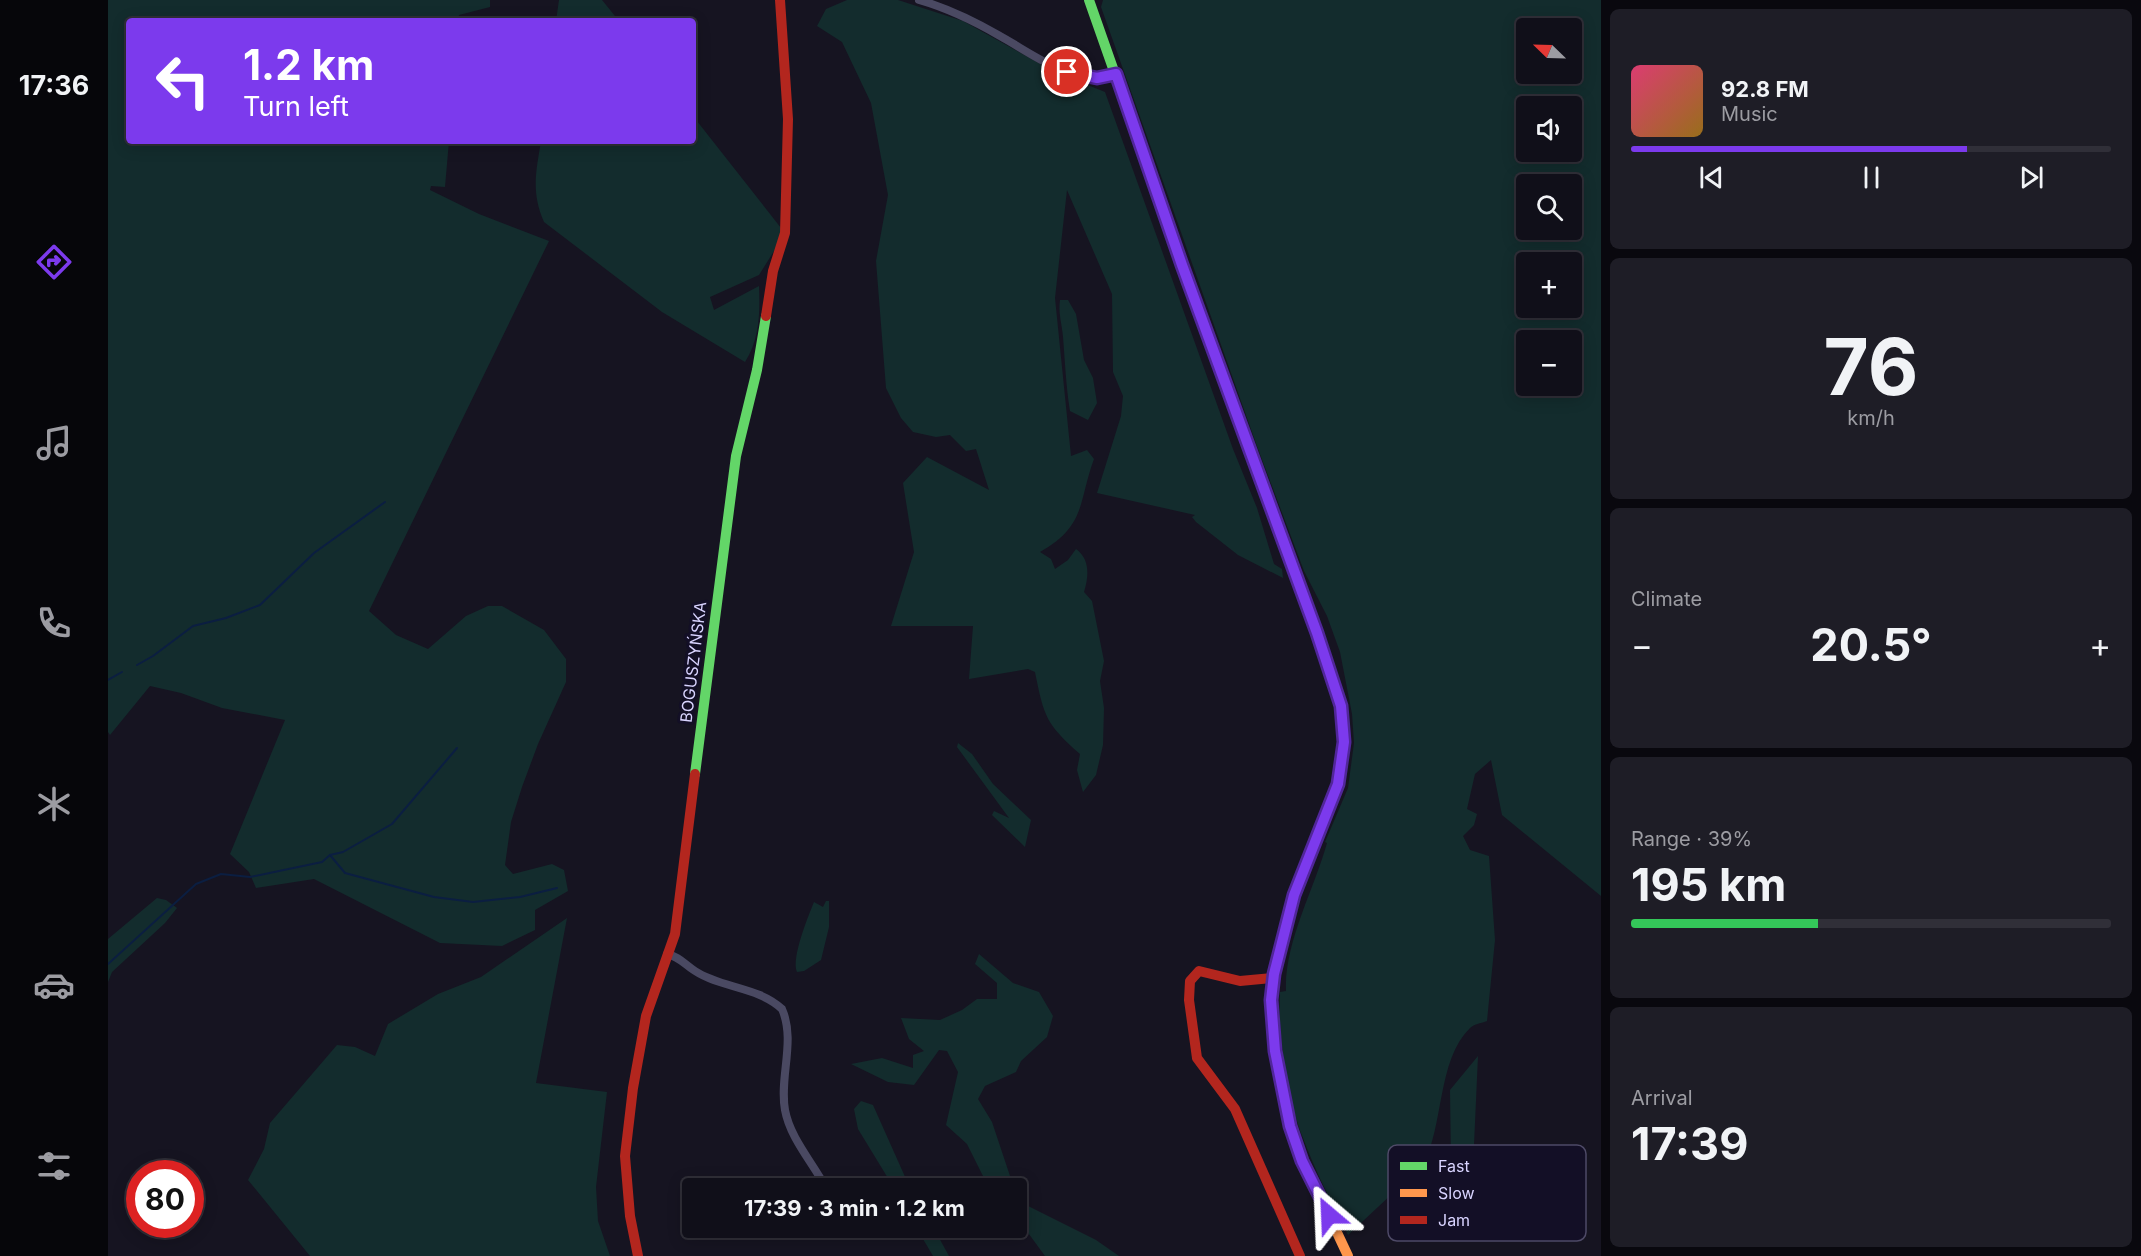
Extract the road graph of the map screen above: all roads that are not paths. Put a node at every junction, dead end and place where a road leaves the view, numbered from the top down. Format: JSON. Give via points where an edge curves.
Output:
{"nodes":[{"id":1,"x":780,"y":0,"type":"edge"},
{"id":2,"x":919,"y":0,"type":"edge"},
{"id":3,"x":1089,"y":0,"type":"edge"},
{"id":4,"x":1116,"y":74,"type":"junction"},
{"id":5,"x":667,"y":954,"type":"junction"},
{"id":6,"x":1273,"y":978,"type":"junction"},
{"id":7,"x":820,"y":1178,"type":"edge"},
{"id":8,"x":638,"y":1256,"type":"edge"},
{"id":9,"x":1300,"y":1256,"type":"edge"},
{"id":10,"x":1348,"y":1256,"type":"edge"}],
"edges":[{"from":1,"to":5,"type":"main road","name":"BOGUSZYŃSKA","via":[[788,118],[785,233],[736,456],[681,896],[675,934]]},
{"from":2,"to":4,"type":"street","via":[[969,20],[1067,72],[1097,78]]},
{"from":3,"to":4,"type":"main road"},
{"from":4,"to":6,"type":"main road","via":[[1320,640],[1343,719],[1338,784],[1302,874]]},
{"from":5,"to":7,"type":"street","via":[[680,957],[706,977],[768,999],[782,1009],[786,1033],[785,1113]]},
{"from":5,"to":8,"type":"main road","name":"BOGUSZYŃSKA","via":[[646,1016],[625,1156]]},
{"from":6,"to":9,"type":"main road","via":[[1240,981],[1199,971],[1190,981],[1188,1000],[1197,1058],[1235,1109]]},
{"from":6,"to":10,"type":"main road","via":[[1271,1023],[1289,1122],[1302,1161]]}]}
